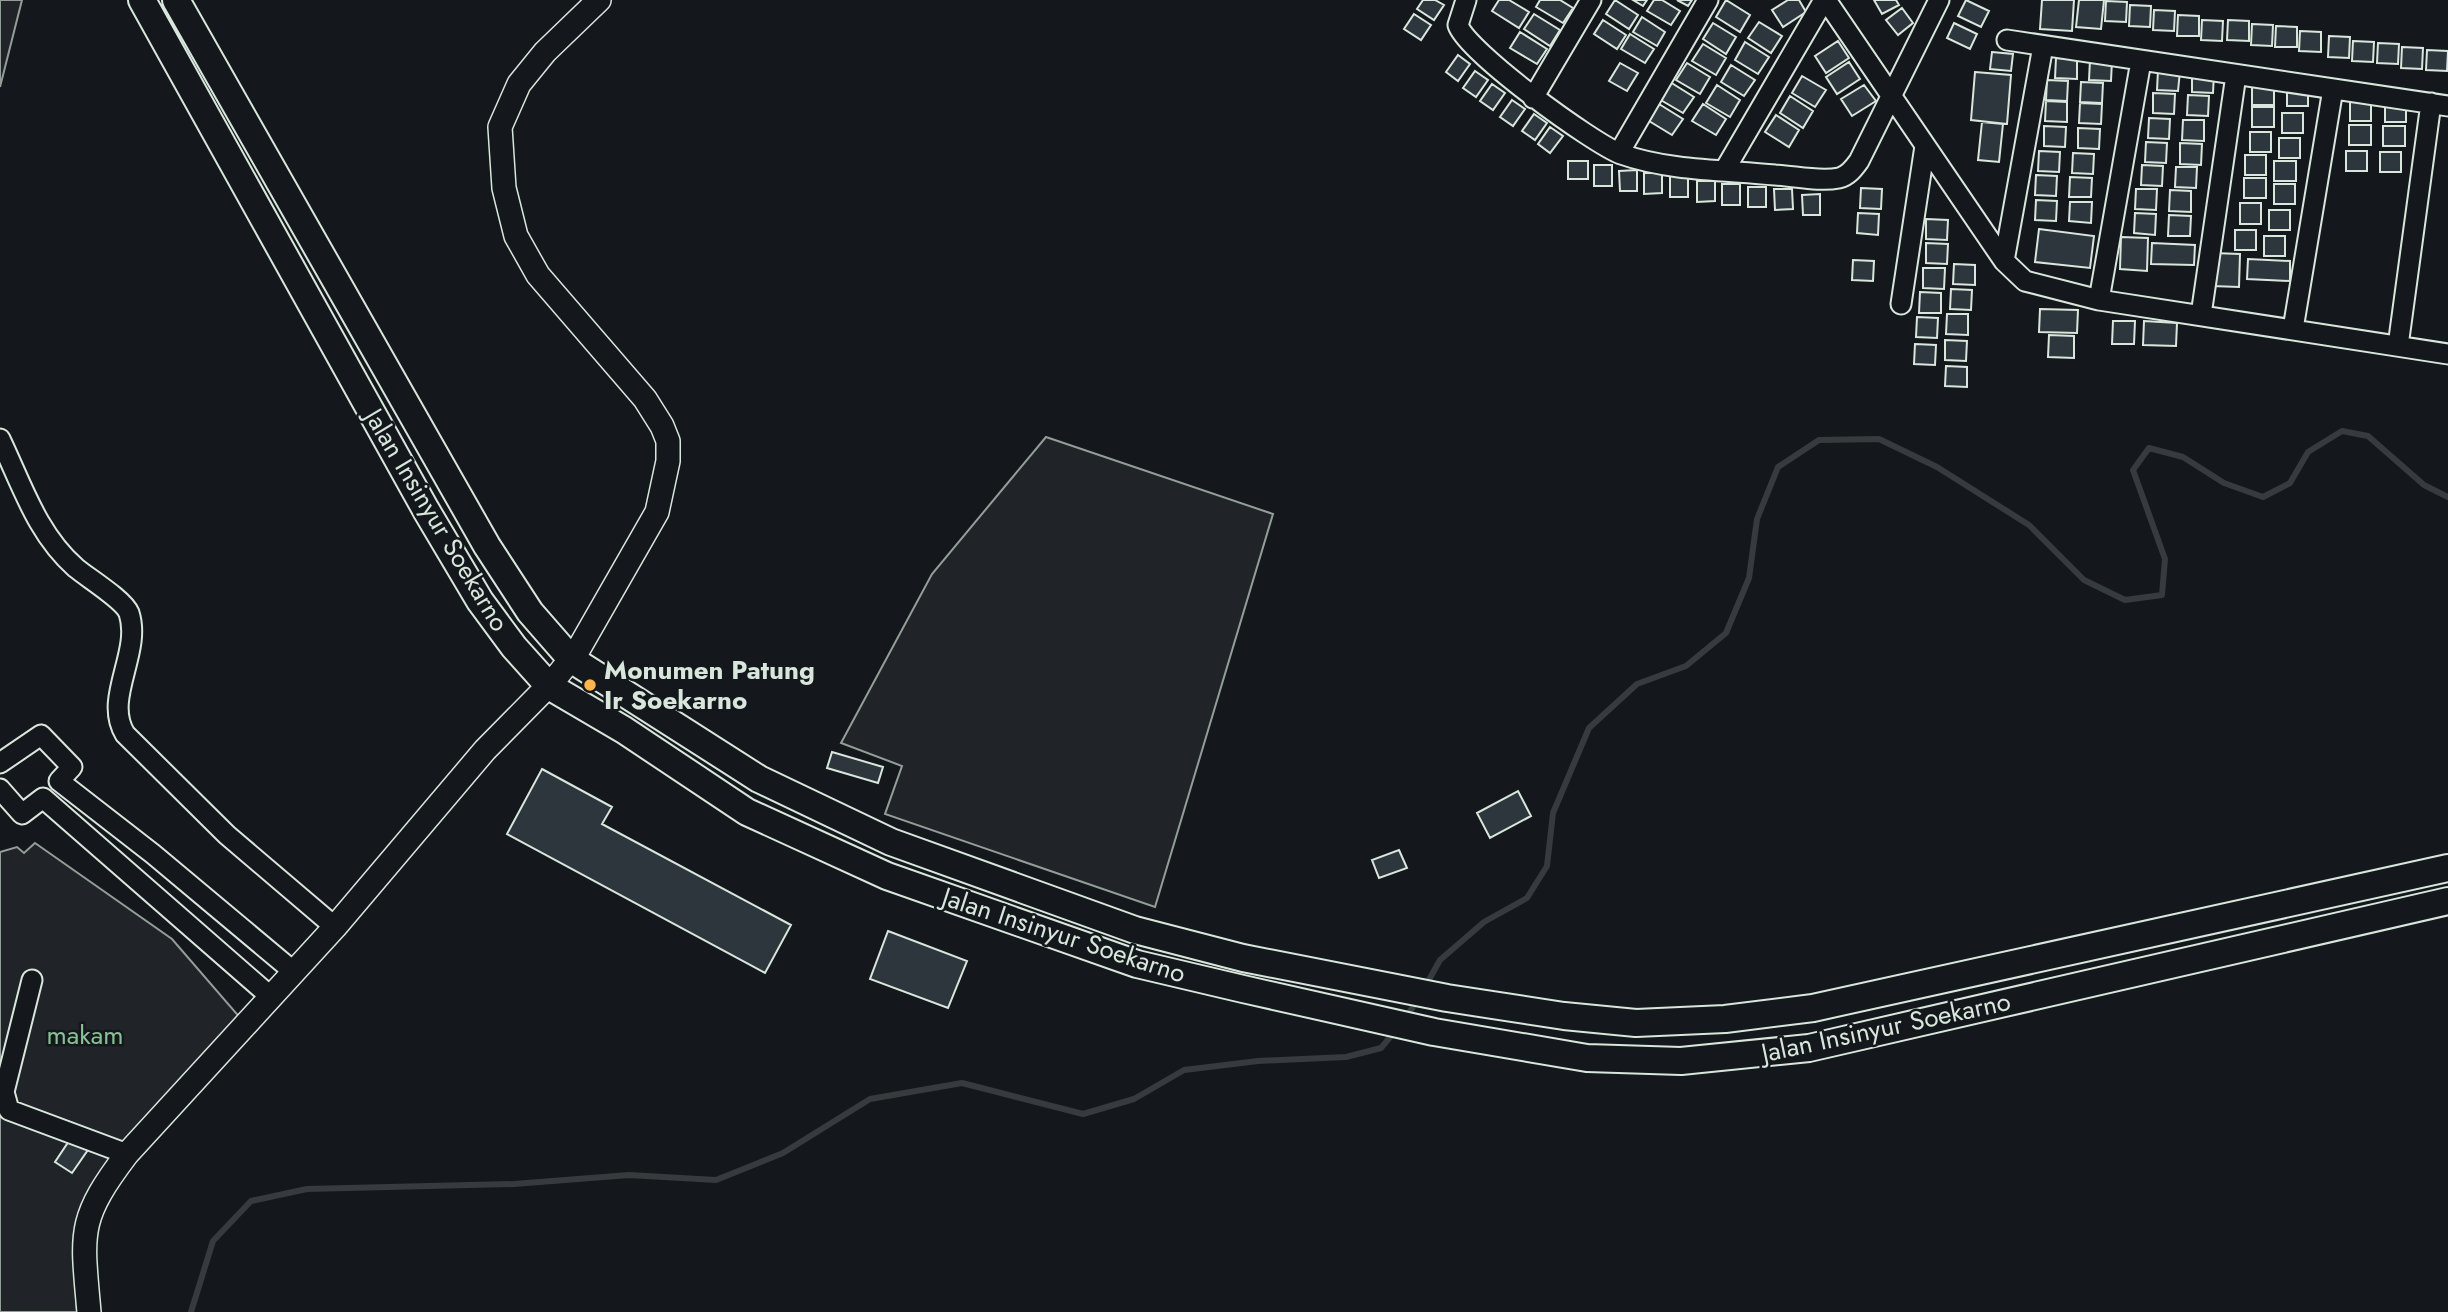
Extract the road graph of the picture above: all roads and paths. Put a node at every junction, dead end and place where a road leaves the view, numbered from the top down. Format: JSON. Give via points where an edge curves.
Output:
{"nodes":[{"id":1,"x":142,"y":0,"type":"edge"},
{"id":2,"x":176,"y":0,"type":"edge"},
{"id":3,"x":599,"y":0,"type":"edge"},
{"id":4,"x":1466,"y":0,"type":"edge"},
{"id":5,"x":1591,"y":0,"type":"edge"},
{"id":6,"x":1708,"y":0,"type":"edge"},
{"id":7,"x":1825,"y":0,"type":"edge"},
{"id":8,"x":1939,"y":0,"type":"edge"},
{"id":9,"x":2007,"y":40,"type":"dead end"},
{"id":10,"x":2043,"y":46,"type":"junction"},
{"id":11,"x":2141,"y":61,"type":"junction"},
{"id":12,"x":2236,"y":75,"type":"junction"},
{"id":13,"x":2333,"y":89,"type":"junction"},
{"id":14,"x":1890,"y":95,"type":"junction"},
{"id":15,"x":1533,"y":98,"type":"junction"},
{"id":16,"x":2439,"y":104,"type":"edge"},
{"id":17,"x":1925,"y":146,"type":"junction"},
{"id":18,"x":1619,"y":153,"type":"junction"},
{"id":19,"x":1724,"y":172,"type":"junction"},
{"id":20,"x":2004,"y":261,"type":"junction"},
{"id":21,"x":2099,"y":300,"type":"junction"},
{"id":22,"x":1901,"y":304,"type":"dead end"},
{"id":23,"x":2201,"y":315,"type":"junction"},
{"id":24,"x":2293,"y":330,"type":"junction"},
{"id":25,"x":2398,"y":346,"type":"junction"},
{"id":26,"x":2448,"y":354,"type":"edge"},
{"id":27,"x":0,"y":439,"type":"edge"},
{"id":28,"x":571,"y":659,"type":"junction"},
{"id":29,"x":549,"y":686,"type":"junction"},
{"id":30,"x":0,"y":763,"type":"edge"},
{"id":31,"x":59,"y":781,"type":"junction"},
{"id":32,"x":0,"y":789,"type":"edge"},
{"id":33,"x":43,"y":798,"type":"junction"},
{"id":34,"x":2448,"y":868,"type":"edge"},
{"id":35,"x":2448,"y":901,"type":"edge"},
{"id":36,"x":335,"y":927,"type":"junction"},
{"id":37,"x":294,"y":972,"type":"junction"},
{"id":38,"x":32,"y":980,"type":"dead end"},
{"id":39,"x":1377,"y":982,"type":"junction"},
{"id":40,"x":271,"y":997,"type":"junction"},
{"id":41,"x":1371,"y":1018,"type":"junction"},
{"id":42,"x":127,"y":1154,"type":"junction"},
{"id":43,"x":89,"y":1312,"type":"edge"}],
"edges":[{"from":1,"to":29,"type":"main road","name":"Jalan Insinyur Soekarno","via":[[480,601]]},
{"from":2,"to":28,"type":"main road","name":"Jalan Insinyur Soekarno","via":[[486,546],[530,612]]},
{"from":3,"to":28,"type":"street","via":[[519,84],[500,127],[504,188],[516,236],[538,275],[645,399],[668,441],[665,487],[657,512]]},
{"from":4,"to":15,"type":"street","via":[[1459,14],[1460,30]]},
{"from":5,"to":15,"type":"street"},
{"from":6,"to":18,"type":"street"},
{"from":7,"to":14,"type":"street"},
{"from":7,"to":19,"type":"street"},
{"from":8,"to":14,"type":"street"},
{"from":9,"to":10,"type":"street"},
{"from":10,"to":11,"type":"street"},
{"from":10,"to":20,"type":"street"},
{"from":11,"to":12,"type":"street"},
{"from":11,"to":21,"type":"street"},
{"from":12,"to":13,"type":"street"},
{"from":12,"to":23,"type":"street"},
{"from":13,"to":16,"type":"street"},
{"from":13,"to":24,"type":"street"},
{"from":14,"to":17,"type":"street"},
{"from":14,"to":19,"type":"street","via":[[1859,161],[1844,176],[1826,179]]},
{"from":15,"to":18,"type":"street"},
{"from":16,"to":25,"type":"street"},
{"from":17,"to":20,"type":"street"},
{"from":17,"to":22,"type":"street"},
{"from":18,"to":19,"type":"street"},
{"from":20,"to":21,"type":"street","via":[[2025,281]]},
{"from":21,"to":23,"type":"street"},
{"from":23,"to":24,"type":"street"},
{"from":24,"to":25,"type":"street"},
{"from":25,"to":26,"type":"street"},
{"from":27,"to":36,"type":"street","via":[[41,528],[57,550],[127,608],[130,646],[118,717],[125,734],[227,835]]},
{"from":28,"to":29,"type":"street"},
{"from":28,"to":39,"type":"main road","name":"Jalan Insinyur Soekarno","via":[[759,779],[891,842],[1135,930],[1243,958]]},
{"from":29,"to":36,"type":"street","via":[[485,750]]},
{"from":29,"to":41,"type":"main road","name":"Jalan Insinyur Soekarno","via":[[747,812],[887,876],[1137,964]]},
{"from":30,"to":31,"type":"street","via":[[41,735],[72,767]]},
{"from":31,"to":33,"type":"street"},
{"from":31,"to":37,"type":"street"},
{"from":32,"to":33,"type":"street","via":[[22,814]]},
{"from":33,"to":40,"type":"street"},
{"from":34,"to":39,"type":"main road","name":"Jalan Insinyur Soekarno","via":[[1813,1008],[1768,1014],[1636,1023],[1447,998]]},
{"from":35,"to":41,"type":"main road","name":"Jalan Insinyur Soekarno","via":[[1809,1048],[1681,1060],[1587,1058]]},
{"from":36,"to":37,"type":"street"},
{"from":37,"to":40,"type":"street"},
{"from":38,"to":42,"type":"street","via":[[4,1092],[9,1110]]},
{"from":39,"to":41,"type":"main road"},
{"from":40,"to":42,"type":"street"},
{"from":42,"to":43,"type":"street","via":[[88,1213],[84,1247]]}]}
